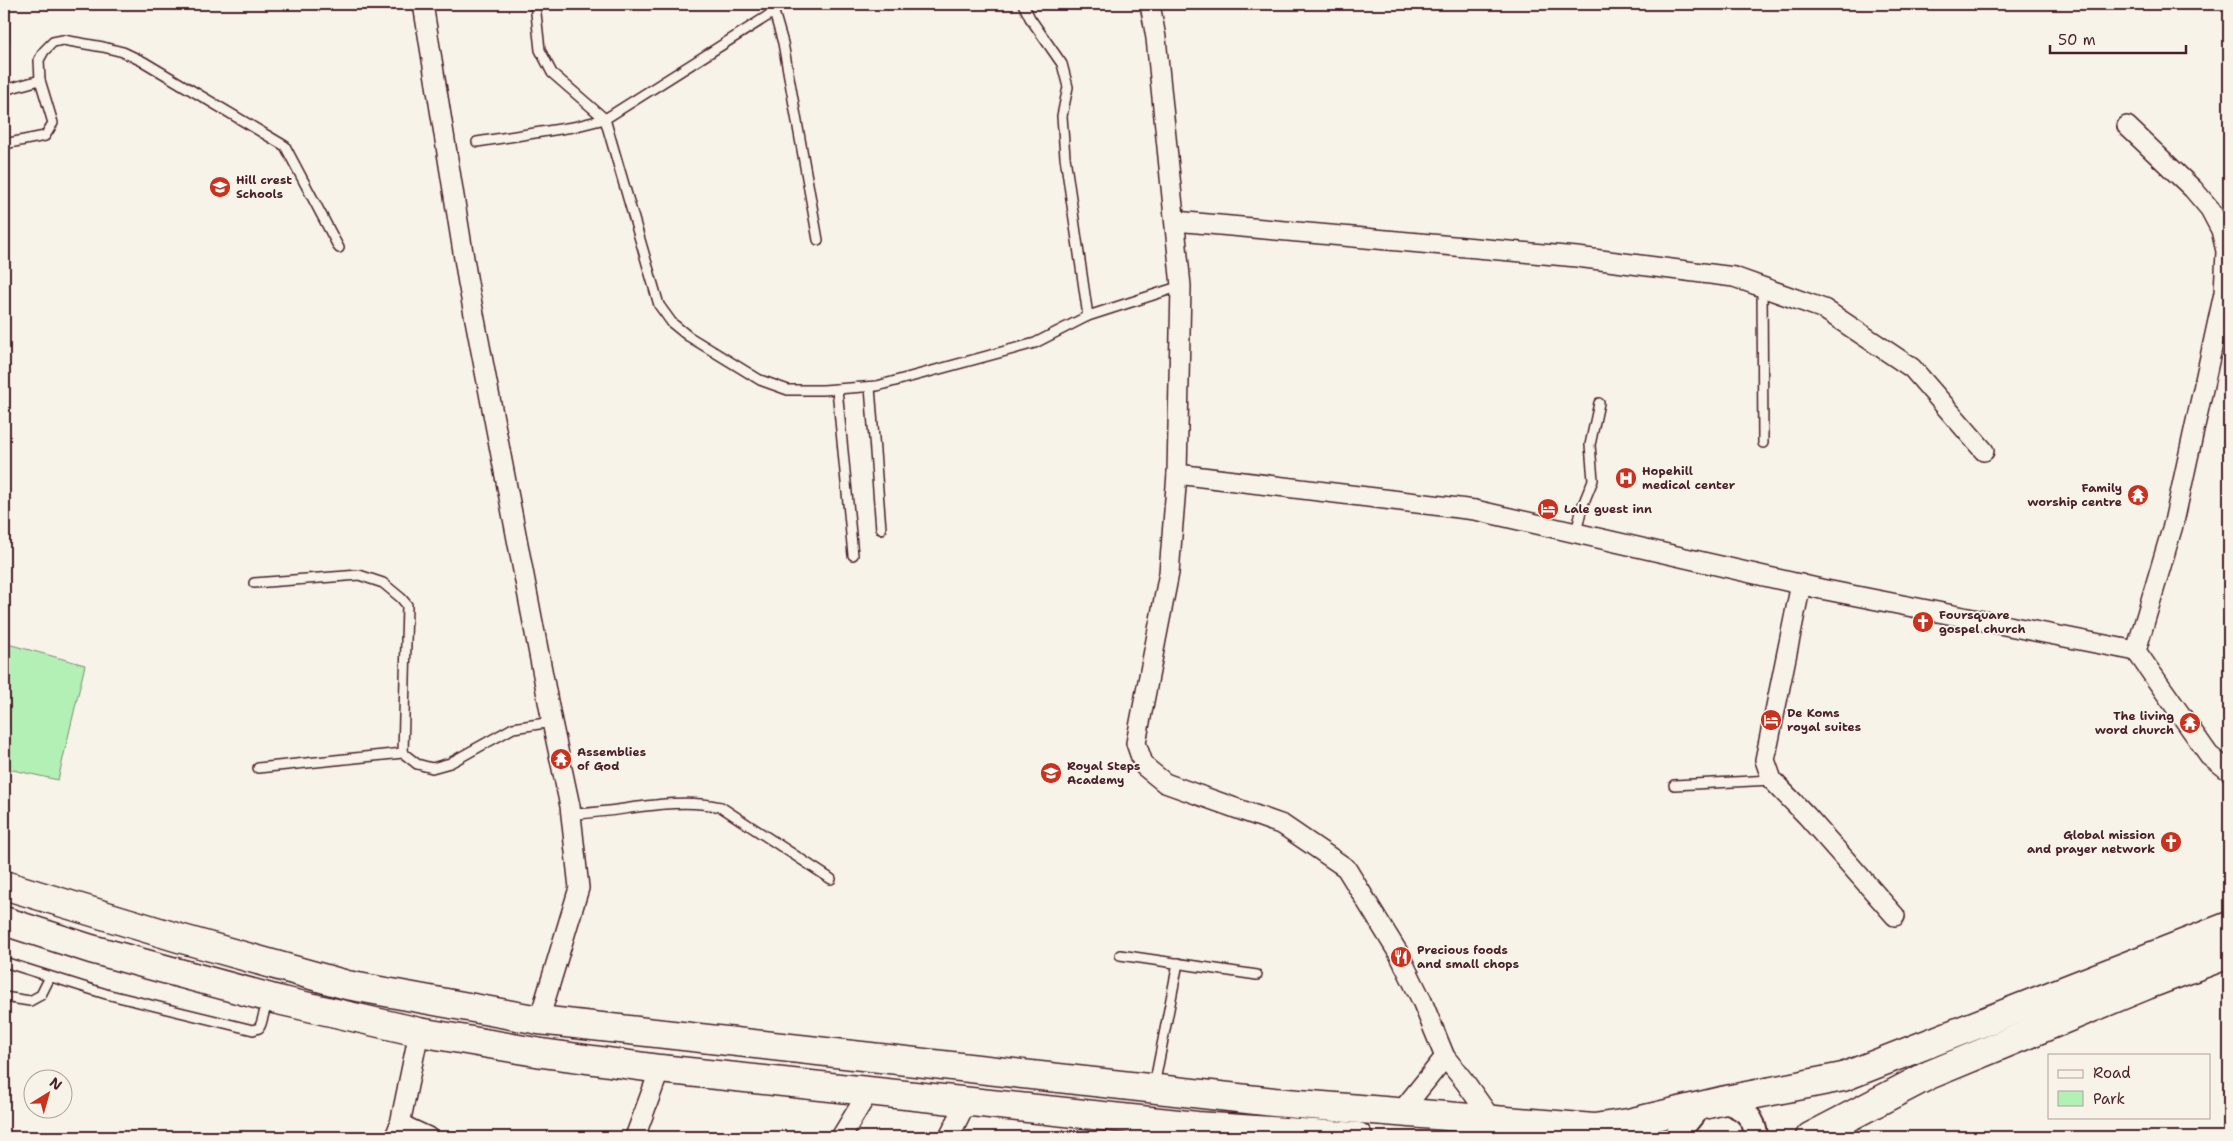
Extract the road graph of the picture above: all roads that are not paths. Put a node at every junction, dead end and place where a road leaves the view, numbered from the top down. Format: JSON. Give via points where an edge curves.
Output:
{"nodes":[{"id":1,"x":423,"y":4,"type":"edge"},
{"id":2,"x":535,"y":4,"type":"edge"},
{"id":3,"x":1023,"y":4,"type":"edge"},
{"id":4,"x":1150,"y":4,"type":"edge"},
{"id":5,"x":773,"y":8,"type":"edge"},
{"id":6,"x":4,"y":22,"type":"edge"},
{"id":7,"x":4,"y":42,"type":"edge"},
{"id":8,"x":40,"y":80,"type":"junction"},
{"id":9,"x":4,"y":90,"type":"edge"},
{"id":10,"x":605,"y":119,"type":"junction"},
{"id":11,"x":2127,"y":126,"type":"dead end"},
{"id":12,"x":476,"y":142,"type":"dead end"},
{"id":13,"x":4,"y":144,"type":"edge"},
{"id":14,"x":1175,"y":221,"type":"junction"},
{"id":15,"x":818,"y":240,"type":"dead end"},
{"id":16,"x":339,"y":248,"type":"dead end"},
{"id":17,"x":1181,"y":286,"type":"junction"},
{"id":18,"x":1762,"y":287,"type":"junction"},
{"id":19,"x":1088,"y":316,"type":"junction"},
{"id":20,"x":870,"y":387,"type":"junction"},
{"id":21,"x":837,"y":389,"type":"junction"},
{"id":22,"x":1599,"y":403,"type":"dead end"},
{"id":23,"x":1763,"y":444,"type":"dead end"},
{"id":24,"x":1984,"y":451,"type":"dead end"},
{"id":25,"x":1177,"y":474,"type":"junction"},
{"id":26,"x":881,"y":529,"type":"dead end"},
{"id":27,"x":1576,"y":533,"type":"junction"},
{"id":28,"x":853,"y":555,"type":"dead end"},
{"id":29,"x":254,"y":583,"type":"dead end"},
{"id":30,"x":1801,"y":584,"type":"junction"},
{"id":31,"x":2136,"y":651,"type":"junction"},
{"id":32,"x":552,"y":722,"type":"junction"},
{"id":33,"x":403,"y":753,"type":"junction"},
{"id":34,"x":258,"y":768,"type":"dead end"},
{"id":35,"x":2229,"y":771,"type":"edge"},
{"id":36,"x":1772,"y":780,"type":"junction"},
{"id":37,"x":1674,"y":785,"type":"dead end"},
{"id":38,"x":571,"y":814,"type":"junction"},
{"id":39,"x":831,"y":879,"type":"dead end"},
{"id":40,"x":4,"y":884,"type":"edge"},
{"id":41,"x":1895,"y":916,"type":"dead end"},
{"id":42,"x":4,"y":921,"type":"edge"},
{"id":43,"x":2229,"y":926,"type":"edge"},
{"id":44,"x":2229,"y":954,"type":"edge"},
{"id":45,"x":1120,"y":955,"type":"dead end"},
{"id":46,"x":4,"y":962,"type":"edge"},
{"id":47,"x":1178,"y":963,"type":"junction"},
{"id":48,"x":1257,"y":975,"type":"dead end"},
{"id":49,"x":50,"y":976,"type":"junction"},
{"id":50,"x":4,"y":997,"type":"edge"},
{"id":51,"x":268,"y":997,"type":"junction"},
{"id":52,"x":539,"y":1020,"type":"junction"},
{"id":53,"x":419,"y":1032,"type":"junction"},
{"id":54,"x":1445,"y":1058,"type":"junction"},
{"id":55,"x":660,"y":1070,"type":"junction"},
{"id":56,"x":1067,"y":1079,"type":"junction"},
{"id":57,"x":1154,"y":1089,"type":"junction"},
{"id":58,"x":868,"y":1091,"type":"junction"},
{"id":59,"x":967,"y":1101,"type":"junction"},
{"id":60,"x":1710,"y":1104,"type":"junction"},
{"id":61,"x":1061,"y":1111,"type":"junction"},
{"id":62,"x":1400,"y":1113,"type":"junction"},
{"id":63,"x":1492,"y":1120,"type":"junction"},
{"id":64,"x":398,"y":1131,"type":"edge"},
{"id":65,"x":1196,"y":1132,"type":"edge"},
{"id":66,"x":428,"y":1137,"type":"edge"},
{"id":67,"x":635,"y":1137,"type":"edge"},
{"id":68,"x":841,"y":1137,"type":"edge"},
{"id":69,"x":949,"y":1137,"type":"edge"},
{"id":70,"x":1358,"y":1137,"type":"edge"},
{"id":71,"x":1675,"y":1137,"type":"edge"},
{"id":72,"x":1756,"y":1137,"type":"edge"},
{"id":73,"x":1810,"y":1137,"type":"edge"}],
"edges":[{"from":1,"to":32,"type":"street","via":[[468,283]]},
{"from":2,"to":10,"type":"lane","via":[[540,50],[552,73]]},
{"from":3,"to":19,"type":"lane","via":[[1062,64],[1068,87],[1062,116],[1065,157]]},
{"from":4,"to":14,"type":"street"},
{"from":5,"to":10,"type":"lane"},
{"from":5,"to":15,"type":"lane","via":[[783,43]]},
{"from":6,"to":7,"type":"lane"},
{"from":8,"to":9,"type":"lane"},
{"from":8,"to":13,"type":"lane","via":[[53,123],[49,132],[46,136]]},
{"from":8,"to":16,"type":"lane","via":[[39,60],[53,42],[62,40],[123,52],[144,62],[286,146]]},
{"from":10,"to":12,"type":"lane"},
{"from":10,"to":21,"type":"lane","via":[[658,305],[672,323],[760,380],[788,390]]},
{"from":11,"to":31,"type":"street","via":[[2210,209],[2221,230],[2226,251],[2224,293],[2174,522]]},
{"from":14,"to":17,"type":"street"},
{"from":14,"to":18,"type":"street","via":[[1577,257],[1734,277]]},
{"from":17,"to":19,"type":"lane"},
{"from":17,"to":25,"type":"street"},
{"from":18,"to":23,"type":"lane"},
{"from":18,"to":24,"type":"street","via":[[1824,309],[1912,368]]},
{"from":19,"to":20,"type":"lane","via":[[1035,343]]},
{"from":20,"to":21,"type":"lane"},
{"from":20,"to":26,"type":"lane"},
{"from":21,"to":28,"type":"lane"},
{"from":22,"to":27,"type":"lane","via":[[1590,445],[1593,480]]},
{"from":25,"to":27,"type":"street","via":[[1475,510]]},
{"from":25,"to":54,"type":"street","via":[[1169,573],[1136,743],[1144,766],[1165,783],[1283,825],[1346,868],[1399,954]]},
{"from":27,"to":30,"type":"street"},
{"from":29,"to":33,"type":"lane","via":[[359,575],[383,583],[401,598],[407,605]]},
{"from":30,"to":31,"type":"street"},
{"from":30,"to":36,"type":"street","via":[[1765,760]]},
{"from":31,"to":35,"type":"street","via":[[2209,755]]},
{"from":32,"to":33,"type":"lane","via":[[512,728],[450,763],[432,768],[418,764]]},
{"from":32,"to":38,"type":"street"},
{"from":33,"to":34,"type":"lane"},
{"from":36,"to":37,"type":"lane"},
{"from":36,"to":41,"type":"street"},
{"from":38,"to":39,"type":"lane","via":[[701,802],[721,807]]},
{"from":38,"to":52,"type":"street","via":[[579,888]]},
{"from":40,"to":52,"type":"highway","via":[[179,938],[347,984]]},
{"from":42,"to":51,"type":"highway","via":[[91,950]]},
{"from":43,"to":60,"type":"highway","via":[[1860,1072],[1824,1083]]},
{"from":44,"to":73,"type":"highway","via":[[1929,1075]]},
{"from":45,"to":47,"type":"lane"},
{"from":46,"to":49,"type":"lane"},
{"from":47,"to":48,"type":"lane"},
{"from":47,"to":57,"type":"lane"},
{"from":49,"to":50,"type":"lane","via":[[41,995],[30,1001]]},
{"from":49,"to":51,"type":"lane","via":[[106,994],[253,1030],[260,1028]]},
{"from":51,"to":53,"type":"highway"},
{"from":52,"to":56,"type":"highway"},
{"from":53,"to":55,"type":"highway"},
{"from":53,"to":64,"type":"street"},
{"from":54,"to":62,"type":"street"},
{"from":54,"to":63,"type":"street"},
{"from":55,"to":58,"type":"highway"},
{"from":55,"to":67,"type":"street"},
{"from":56,"to":57,"type":"highway"},
{"from":56,"to":61,"type":"highway","via":[[1051,1094]]},
{"from":57,"to":62,"type":"highway"},
{"from":58,"to":59,"type":"highway"},
{"from":58,"to":68,"type":"street"},
{"from":59,"to":61,"type":"highway"},
{"from":59,"to":69,"type":"street"},
{"from":60,"to":63,"type":"highway","via":[[1594,1128]]},
{"from":60,"to":71,"type":"street"},
{"from":60,"to":72,"type":"street","via":[[1735,1105],[1745,1111],[1753,1121]]},
{"from":61,"to":65,"type":"highway"},
{"from":62,"to":63,"type":"highway"},
{"from":64,"to":66,"type":"street"},
{"from":65,"to":70,"type":"highway"}]}
